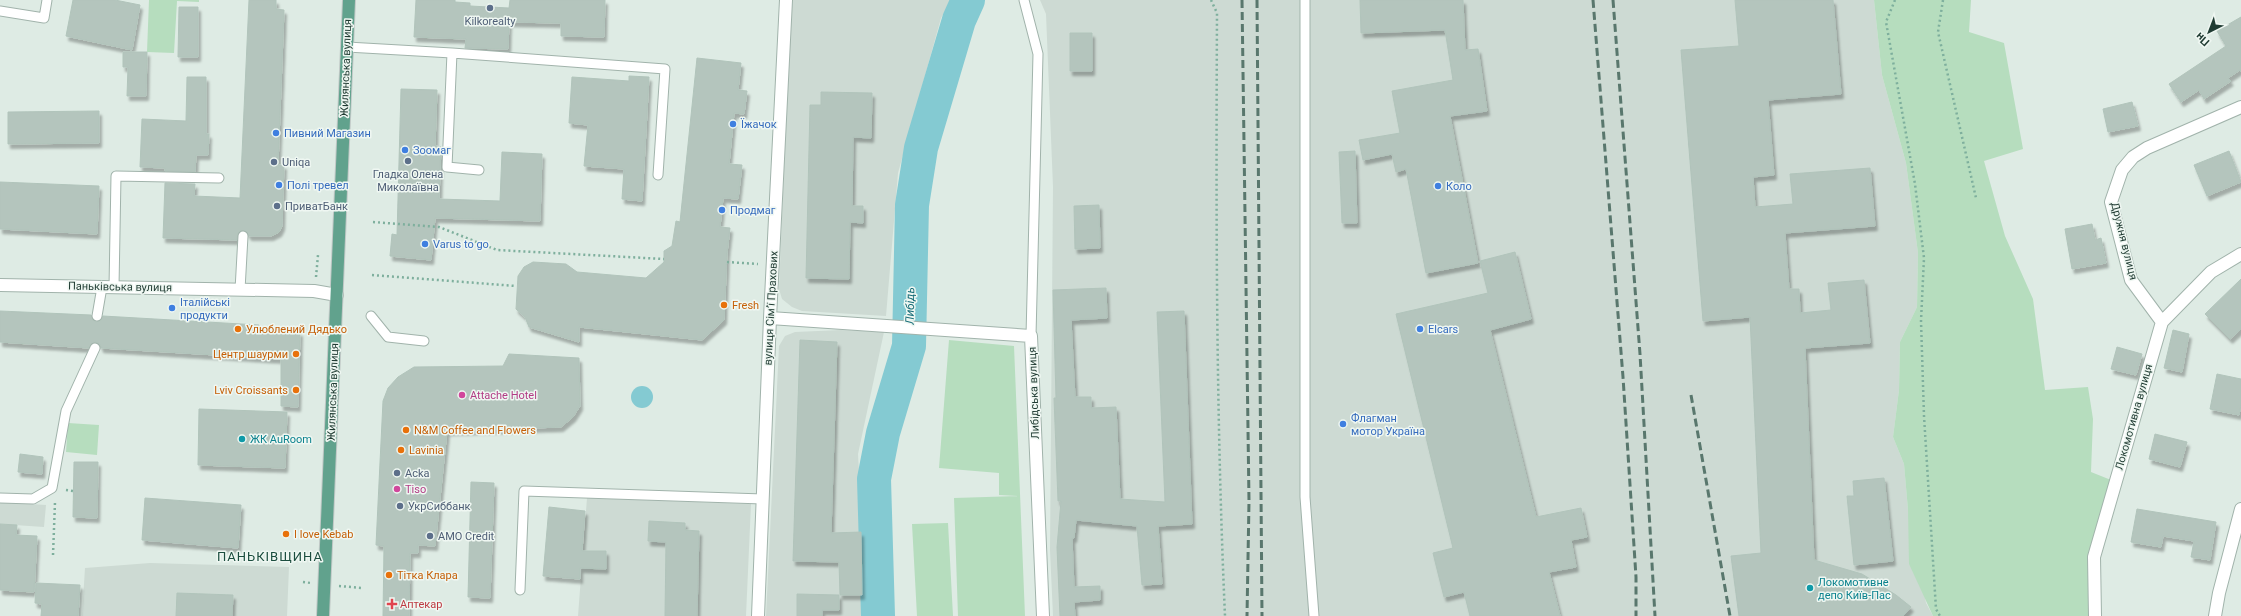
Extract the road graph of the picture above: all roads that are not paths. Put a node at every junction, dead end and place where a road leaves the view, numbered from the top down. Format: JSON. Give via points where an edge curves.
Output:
{"nodes":[{"id":1,"x":47,"y":0,"type":"edge"},
{"id":2,"x":349,"y":0,"type":"edge"},
{"id":3,"x":786,"y":0,"type":"edge"},
{"id":4,"x":1024,"y":0,"type":"edge"},
{"id":5,"x":1305,"y":0,"type":"edge"},
{"id":6,"x":0,"y":11,"type":"edge"},
{"id":7,"x":347,"y":47,"type":"junction"},
{"id":8,"x":452,"y":53,"type":"junction"},
{"id":9,"x":2241,"y":107,"type":"edge"},
{"id":10,"x":479,"y":170,"type":"dead end"},
{"id":11,"x":658,"y":175,"type":"dead end"},
{"id":12,"x":219,"y":178,"type":"dead end"},
{"id":13,"x":243,"y":236,"type":"dead end"},
{"id":14,"x":2241,"y":254,"type":"edge"},
{"id":15,"x":0,"y":285,"type":"edge"},
{"id":16,"x":108,"y":287,"type":"junction"},
{"id":17,"x":240,"y":290,"type":"junction"},
{"id":18,"x":337,"y":295,"type":"junction"},
{"id":19,"x":97,"y":316,"type":"dead end"},
{"id":20,"x":371,"y":316,"type":"dead end"},
{"id":21,"x":770,"y":318,"type":"junction"},
{"id":22,"x":2162,"y":322,"type":"junction"},
{"id":23,"x":1031,"y":336,"type":"junction"},
{"id":24,"x":424,"y":341,"type":"dead end"},
{"id":25,"x":96,"y":348,"type":"dead end"},
{"id":26,"x":0,"y":498,"type":"edge"},
{"id":27,"x":763,"y":499,"type":"junction"},
{"id":28,"x":2241,"y":509,"type":"edge"},
{"id":29,"x":520,"y":590,"type":"dead end"},
{"id":30,"x":323,"y":616,"type":"edge"},
{"id":31,"x":758,"y":616,"type":"edge"},
{"id":32,"x":1043,"y":616,"type":"edge"},
{"id":33,"x":1314,"y":616,"type":"edge"},
{"id":34,"x":2094,"y":616,"type":"edge"},
{"id":35,"x":2215,"y":616,"type":"edge"}],
"edges":[{"from":1,"to":6,"type":"lane","via":[[44,18]]},
{"from":2,"to":7,"type":"main road","name":"Жилянська вулиця"},
{"from":3,"to":21,"type":"street","name":"вулиця Сімʼї Прахових"},
{"from":4,"to":23,"type":"lane","via":[[1038,54]]},
{"from":5,"to":33,"type":"lane","via":[[1305,497]]},
{"from":7,"to":8,"type":"lane"},
{"from":7,"to":18,"type":"main road","name":"Жилянська вулиця"},
{"from":8,"to":10,"type":"lane","via":[[447,167]]},
{"from":8,"to":11,"type":"lane","via":[[664,69]]},
{"from":9,"to":22,"type":"street","name":"Дружня вулиця","via":[[2147,148],[2132,157],[2122,170],[2111,202],[2129,273],[2131,280]]},
{"from":12,"to":16,"type":"lane","via":[[116,176]]},
{"from":13,"to":17,"type":"lane"},
{"from":14,"to":22,"type":"street","name":"Локомотивна вулиця","via":[[2211,272]]},
{"from":15,"to":16,"type":"street","name":"Паньківська вулиця"},
{"from":16,"to":17,"type":"street","name":"Паньківська вулиця"},
{"from":16,"to":19,"type":"lane"},
{"from":17,"to":18,"type":"street","name":"Паньківська вулиця","via":[[314,291]]},
{"from":18,"to":30,"type":"main road","name":"Жилянська вулиця"},
{"from":20,"to":24,"type":"lane","via":[[388,337]]},
{"from":21,"to":23,"type":"street","name":"Либідська вулиця"},
{"from":21,"to":27,"type":"street","name":"вулиця Сімʼї Прахових"},
{"from":22,"to":34,"type":"street","name":"Локомотивна вулиця","via":[[2094,556]]},
{"from":23,"to":32,"type":"street","name":"Либідська вулиця"},
{"from":25,"to":26,"type":"lane","via":[[66,411],[52,488],[33,499]]},
{"from":27,"to":29,"type":"lane","via":[[524,490]]},
{"from":27,"to":31,"type":"street","name":"вулиця Сімʼї Прахових"},
{"from":28,"to":35,"type":"street","via":[[2218,593]]}]}
